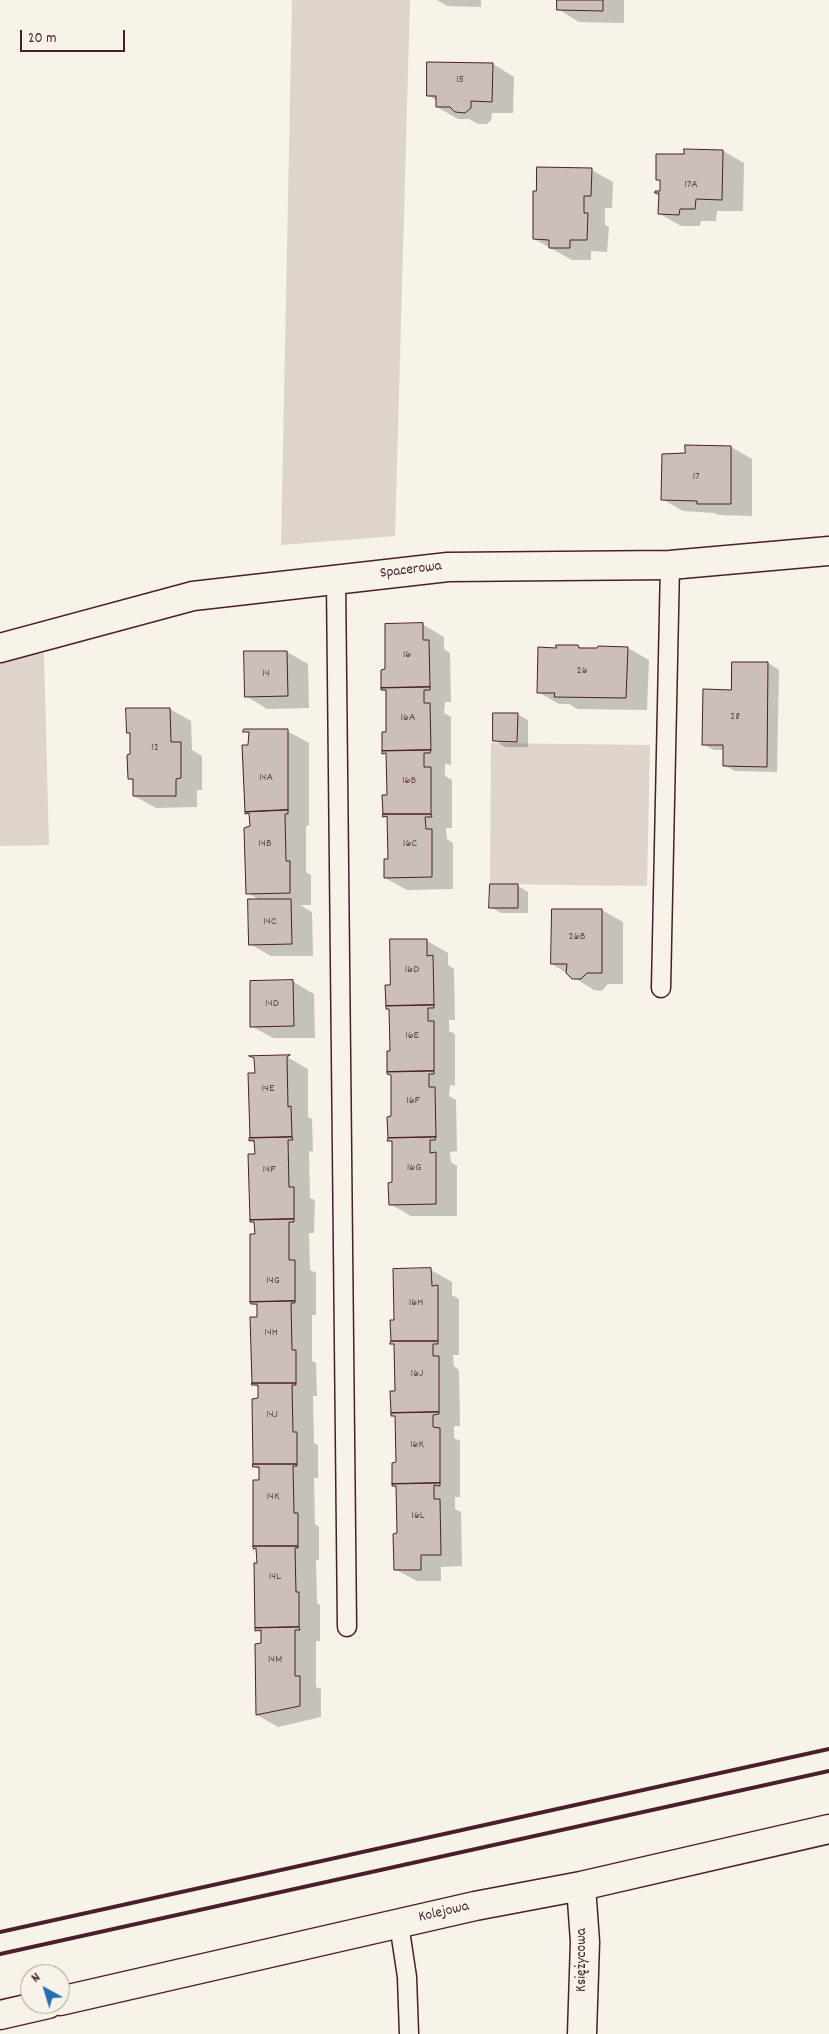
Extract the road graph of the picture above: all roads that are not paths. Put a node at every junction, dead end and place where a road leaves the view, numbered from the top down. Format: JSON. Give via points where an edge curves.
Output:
{"nodes":[{"id":1,"x":829,"y":551,"type":"edge"},
{"id":2,"x":670,"y":565,"type":"junction"},
{"id":3,"x":336,"y":580,"type":"junction"},
{"id":4,"x":0,"y":648,"type":"edge"},
{"id":5,"x":662,"y":988,"type":"dead end"},
{"id":6,"x":346,"y":1627,"type":"dead end"},
{"id":7,"x":829,"y":1830,"type":"edge"},
{"id":8,"x":582,"y":1886,"type":"junction"},
{"id":9,"x":399,"y":1924,"type":"junction"},
{"id":10,"x":70,"y":1999,"type":"edge"},
{"id":11,"x":20,"y":2010,"type":"edge"},
{"id":12,"x":0,"y":2015,"type":"edge"},
{"id":13,"x":409,"y":2034,"type":"edge"},
{"id":14,"x":582,"y":2034,"type":"edge"}],
"edges":[{"from":1,"to":2,"type":"street","name":"Spacerowa"},
{"from":2,"to":3,"type":"street","name":"Spacerowa","via":[[448,567]]},
{"from":2,"to":5,"type":"lane"},
{"from":3,"to":4,"type":"street","name":"Spacerowa","via":[[193,596]]},
{"from":3,"to":6,"type":"lane"},
{"from":7,"to":8,"type":"street","name":"Kolejowa"},
{"from":8,"to":9,"type":"street","name":"Kolejowa"},
{"from":8,"to":14,"type":"street","name":"Księżycowa","via":[[585,1942]]},
{"from":9,"to":10,"type":"street","name":"Kolejowa"},
{"from":9,"to":13,"type":"lane","via":[[407,1977]]},
{"from":11,"to":12,"type":"street"}]}
